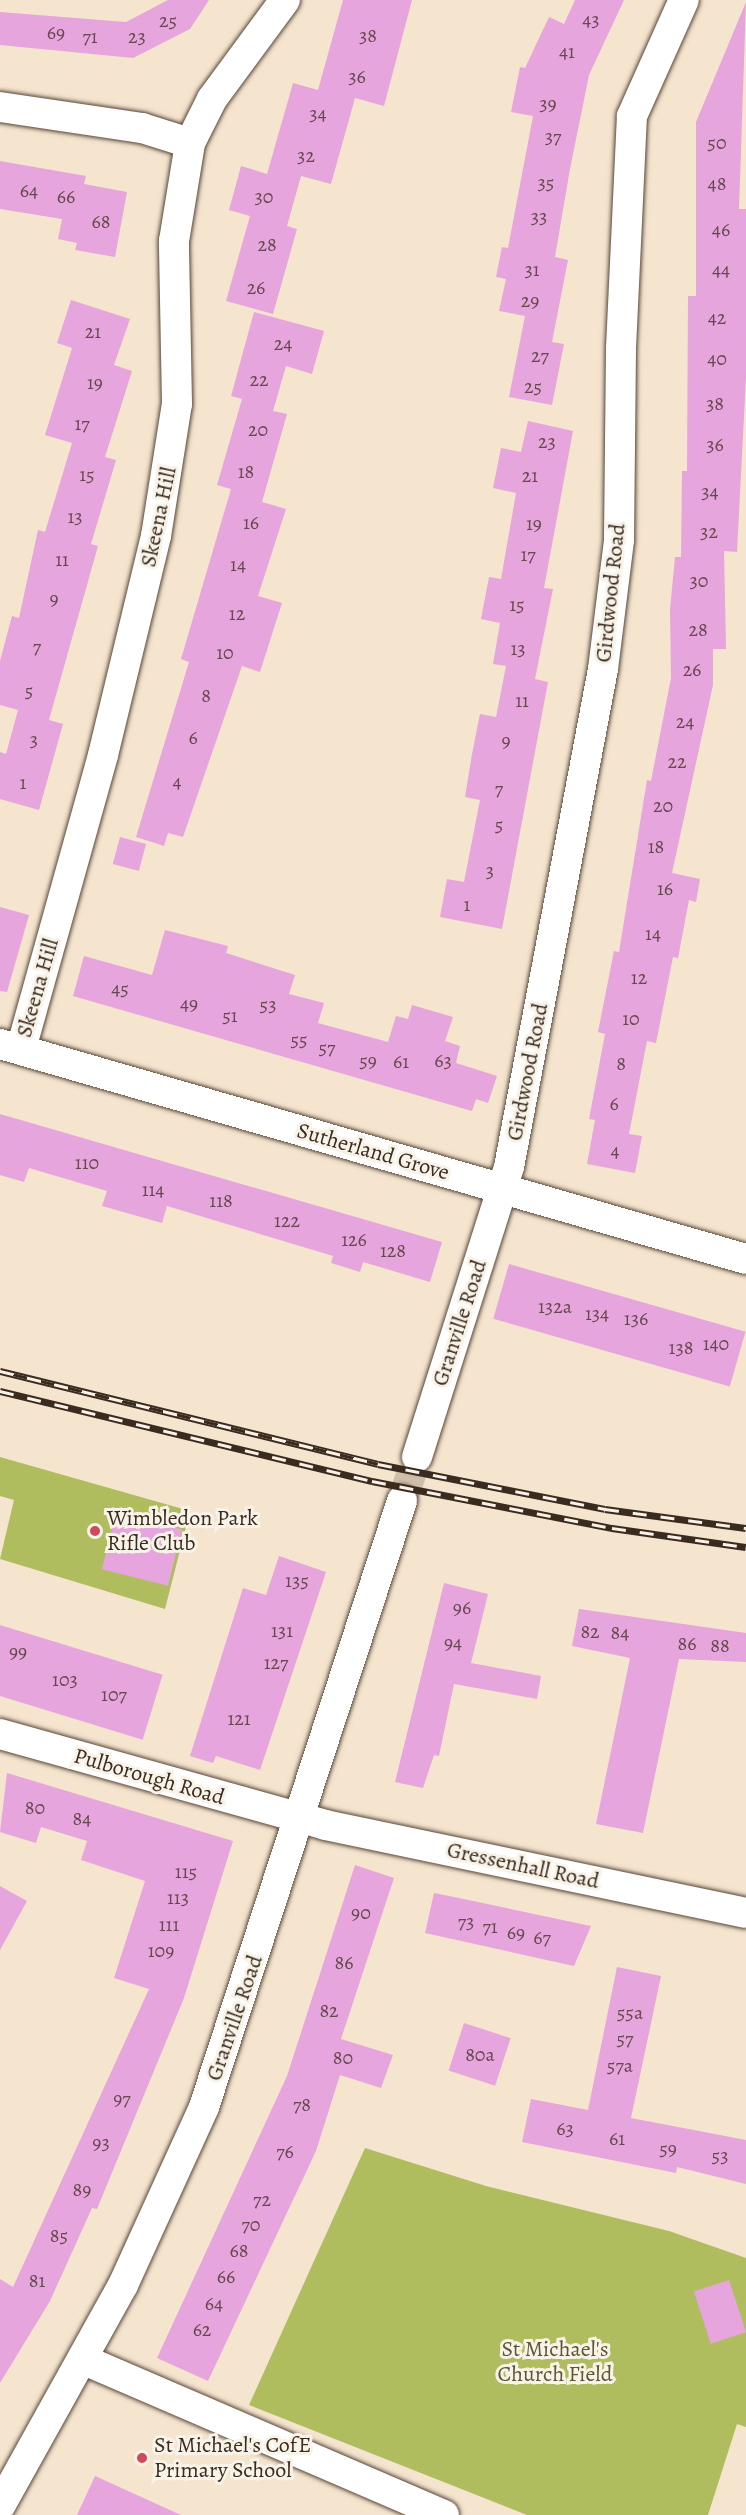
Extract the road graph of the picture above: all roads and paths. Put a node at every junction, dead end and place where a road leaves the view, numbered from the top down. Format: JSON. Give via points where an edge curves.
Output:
{"nodes":[{"id":1,"x":285,"y":0,"type":"edge"},
{"id":2,"x":684,"y":0,"type":"edge"},
{"id":3,"x":0,"y":107,"type":"edge"},
{"id":4,"x":190,"y":143,"type":"junction"},
{"id":5,"x":10,"y":1046,"type":"edge"},
{"id":6,"x":501,"y":1188,"type":"junction"},
{"id":7,"x":746,"y":1259,"type":"edge"},
{"id":8,"x":417,"y":1457,"type":"tunnel mouth"},
{"id":9,"x":402,"y":1501,"type":"tunnel mouth"},
{"id":10,"x":0,"y":1734,"type":"edge"},
{"id":11,"x":299,"y":1818,"type":"junction"},
{"id":12,"x":746,"y":1913,"type":"edge"},
{"id":13,"x":84,"y":2360,"type":"junction"},
{"id":14,"x":0,"y":2506,"type":"edge"},
{"id":15,"x":444,"y":2515,"type":"edge"}],
"edges":[{"from":1,"to":4,"type":"street","name":"Skeena Hill","via":[[212,99]]},
{"from":2,"to":6,"type":"street","name":"Girdwood Road","via":[[632,116],[615,592],[561,900]]},
{"from":3,"to":4,"type":"street","via":[[142,128]]},
{"from":4,"to":5,"type":"street","name":"Skeena Hill","via":[[174,241],[177,404],[156,536],[103,755]]},
{"from":5,"to":6,"type":"street","name":"Sutherland Grove"},
{"from":6,"to":7,"type":"street","name":"Sutherland Grove"},
{"from":6,"to":8,"type":"street","name":"Granville Road"},
{"from":9,"to":11,"type":"street","name":"Granville Road"},
{"from":10,"to":11,"type":"street","name":"Pulborough Road"},
{"from":11,"to":12,"type":"street","name":"Gressenhall Road"},
{"from":11,"to":13,"type":"street","name":"Granville Road","via":[[204,2107]]},
{"from":13,"to":14,"type":"street","name":"Granville Road"},
{"from":13,"to":15,"type":"street"}]}
